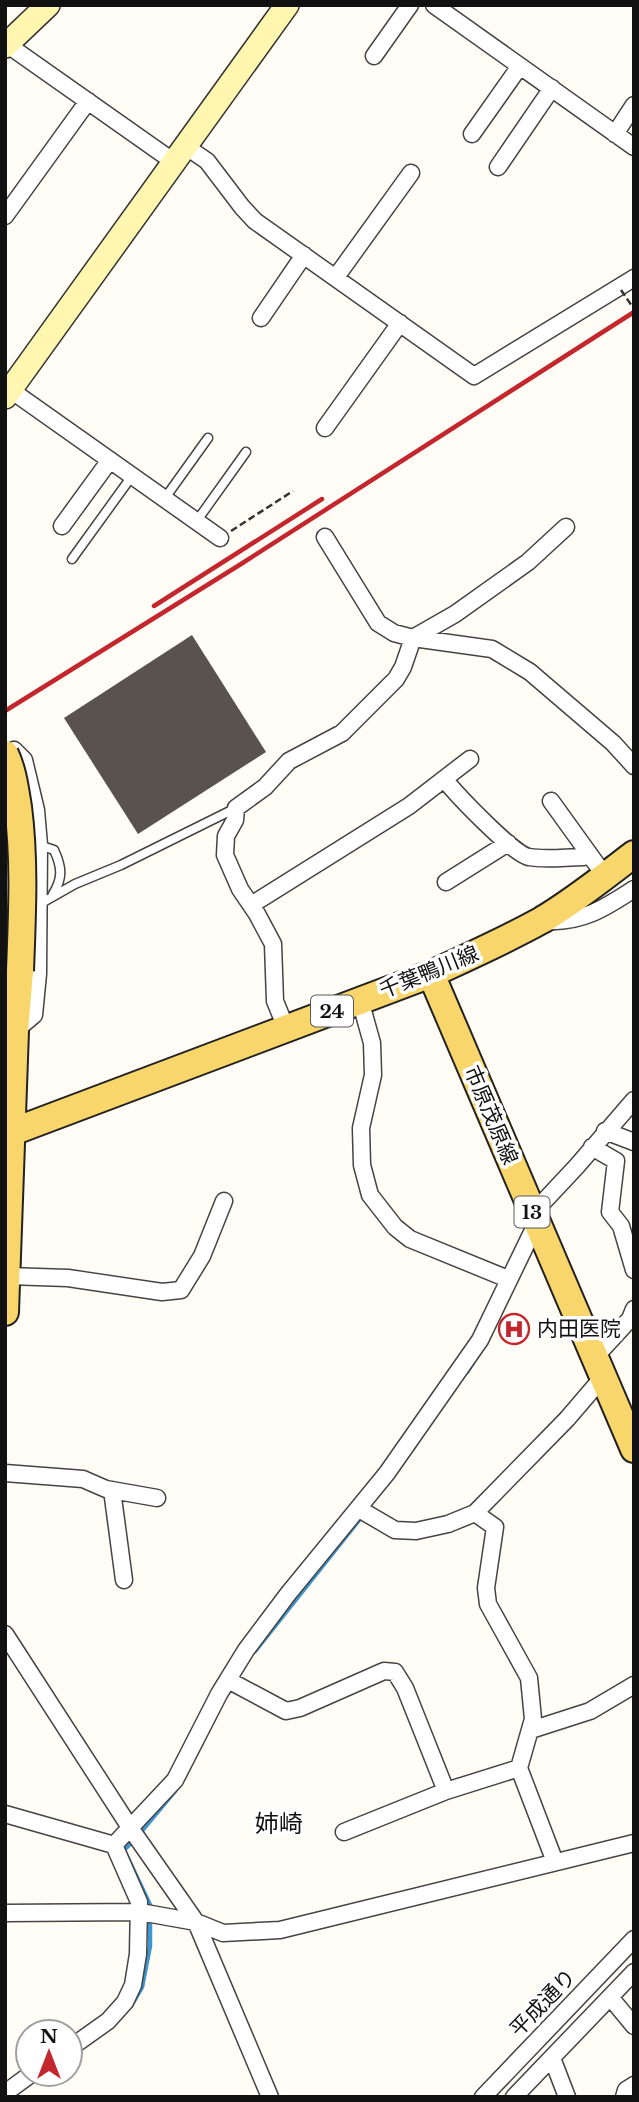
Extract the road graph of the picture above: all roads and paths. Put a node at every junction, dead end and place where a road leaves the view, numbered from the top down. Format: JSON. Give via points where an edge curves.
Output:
{"nodes":[{"id":1,"x":48,"y":5,"type":"edge"},
{"id":2,"x":287,"y":5,"type":"edge"},
{"id":3,"x":410,"y":5,"type":"edge"},
{"id":4,"x":434,"y":5,"type":"edge"},
{"id":5,"x":6,"y":44,"type":"edge"},
{"id":6,"x":374,"y":56,"type":"dead end"},
{"id":7,"x":520,"y":66,"type":"junction"},
{"id":8,"x":552,"y":88,"type":"junction"},
{"id":9,"x":88,"y":101,"type":"junction"},
{"id":10,"x":634,"y":105,"type":"edge"},
{"id":11,"x":472,"y":134,"type":"dead end"},
{"id":12,"x":615,"y":134,"type":"junction"},
{"id":13,"x":634,"y":147,"type":"edge"},
{"id":14,"x":179,"y":154,"type":"junction"},
{"id":15,"x":498,"y":167,"type":"dead end"},
{"id":16,"x":411,"y":173,"type":"dead end"},
{"id":17,"x":5,"y":216,"type":"edge"},
{"id":18,"x":304,"y":255,"type":"junction"},
{"id":19,"x":335,"y":277,"type":"junction"},
{"id":20,"x":634,"y":278,"type":"edge"},
{"id":21,"x":621,"y":290,"type":"dead end"},
{"id":22,"x":634,"y":309,"type":"edge"},
{"id":23,"x":261,"y":318,"type":"dead end"},
{"id":24,"x":400,"y":323,"type":"junction"},
{"id":25,"x":7,"y":391,"type":"edge"},
{"id":26,"x":325,"y":428,"type":"dead end"},
{"id":27,"x":208,"y":438,"type":"dead end"},
{"id":28,"x":246,"y":452,"type":"dead end"},
{"id":29,"x":110,"y":460,"type":"junction"},
{"id":30,"x":132,"y":475,"type":"junction"},
{"id":31,"x":293,"y":491,"type":"dead end"},
{"id":32,"x":164,"y":499,"type":"junction"},
{"id":33,"x":196,"y":522,"type":"junction"},
{"id":34,"x":62,"y":526,"type":"dead end"},
{"id":35,"x":566,"y":527,"type":"dead end"},
{"id":36,"x":325,"y":537,"type":"dead end"},
{"id":37,"x":220,"y":538,"type":"joint"},
{"id":38,"x":72,"y":559,"type":"dead end"},
{"id":39,"x":413,"y":638,"type":"junction"},
{"id":40,"x":5,"y":754,"type":"edge"},
{"id":41,"x":470,"y":759,"type":"dead end"},
{"id":42,"x":634,"y":766,"type":"edge"},
{"id":43,"x":445,"y":780,"type":"junction"},
{"id":44,"x":551,"y":801,"type":"dead end"},
{"id":45,"x":236,"y":808,"type":"junction"},
{"id":46,"x":508,"y":843,"type":"junction"},
{"id":47,"x":634,"y":854,"type":"edge"},
{"id":48,"x":598,"y":866,"type":"junction"},
{"id":49,"x":446,"y":882,"type":"dead end"},
{"id":50,"x":634,"y":890,"type":"edge"},
{"id":51,"x":45,"y":901,"type":"junction"},
{"id":52,"x":251,"y":905,"type":"junction"},
{"id":53,"x":543,"y":919,"type":"junction"},
{"id":54,"x":431,"y":974,"type":"junction"},
{"id":55,"x":360,"y":1000,"type":"junction"},
{"id":56,"x":11,"y":1023,"type":"edge"},
{"id":57,"x":286,"y":1028,"type":"junction"},
{"id":58,"x":634,"y":1100,"type":"edge"},
{"id":59,"x":605,"y":1131,"type":"junction"},
{"id":60,"x":9,"y":1134,"type":"edge"},
{"id":61,"x":634,"y":1142,"type":"edge"},
{"id":62,"x":592,"y":1147,"type":"junction"},
{"id":63,"x":224,"y":1201,"type":"dead end"},
{"id":64,"x":535,"y":1217,"type":"junction"},
{"id":65,"x":634,"y":1270,"type":"edge"},
{"id":66,"x":7,"y":1276,"type":"edge"},
{"id":67,"x":508,"y":1279,"type":"junction"},
{"id":68,"x":634,"y":1309,"type":"edge"},
{"id":69,"x":5,"y":1312,"type":"edge"},
{"id":70,"x":599,"y":1367,"type":"junction"},
{"id":71,"x":634,"y":1449,"type":"edge"},
{"id":72,"x":5,"y":1473,"type":"edge"},
{"id":73,"x":112,"y":1490,"type":"junction"},
{"id":74,"x":157,"y":1498,"type":"dead end"},
{"id":75,"x":359,"y":1509,"type":"junction"},
{"id":76,"x":475,"y":1513,"type":"junction"},
{"id":77,"x":124,"y":1580,"type":"dead end"},
{"id":78,"x":5,"y":1634,"type":"edge"},
{"id":79,"x":228,"y":1680,"type":"junction"},
{"id":80,"x":634,"y":1685,"type":"edge"},
{"id":81,"x":531,"y":1730,"type":"junction"},
{"id":82,"x":519,"y":1768,"type":"junction"},
{"id":83,"x":446,"y":1791,"type":"junction"},
{"id":84,"x":5,"y":1814,"type":"edge"},
{"id":85,"x":131,"y":1829,"type":"junction"},
{"id":86,"x":344,"y":1832,"type":"dead end"},
{"id":87,"x":634,"y":1843,"type":"edge"},
{"id":88,"x":114,"y":1844,"type":"junction"},
{"id":89,"x":555,"y":1862,"type":"junction"},
{"id":90,"x":140,"y":1912,"type":"junction"},
{"id":91,"x":5,"y":1913,"type":"edge"},
{"id":92,"x":196,"y":1922,"type":"junction"},
{"id":93,"x":634,"y":1939,"type":"edge"},
{"id":94,"x":634,"y":1972,"type":"edge"},
{"id":95,"x":610,"y":1997,"type":"junction"},
{"id":96,"x":634,"y":2026,"type":"edge"},
{"id":97,"x":84,"y":2038,"type":"edge"},
{"id":98,"x":552,"y":2058,"type":"junction"},
{"id":99,"x":634,"y":2085,"type":"edge"},
{"id":100,"x":270,"y":2097,"type":"edge"},
{"id":101,"x":483,"y":2097,"type":"edge"},
{"id":102,"x":514,"y":2097,"type":"edge"},
{"id":103,"x":567,"y":2097,"type":"edge"},
{"id":104,"x":624,"y":2097,"type":"edge"}],
"edges":[{"from":1,"to":5,"type":"street"},
{"from":2,"to":14,"type":"street"},
{"from":3,"to":6,"type":"street"},
{"from":4,"to":7,"type":"street"},
{"from":5,"to":9,"type":"street"},
{"from":7,"to":8,"type":"street"},
{"from":7,"to":11,"type":"street"},
{"from":8,"to":12,"type":"street"},
{"from":8,"to":15,"type":"street"},
{"from":9,"to":14,"type":"street"},
{"from":9,"to":17,"type":"street"},
{"from":10,"to":12,"type":"street"},
{"from":12,"to":13,"type":"street"},
{"from":14,"to":18,"type":"street","via":[[207,161],[255,221]]},
{"from":14,"to":25,"type":"street"},
{"from":16,"to":19,"type":"street"},
{"from":18,"to":19,"type":"street"},
{"from":18,"to":23,"type":"street"},
{"from":19,"to":24,"type":"street"},
{"from":20,"to":24,"type":"street","via":[[474,376]]},
{"from":21,"to":22,"type":"path","bridge":true},
{"from":24,"to":26,"type":"street"},
{"from":25,"to":29,"type":"street"},
{"from":27,"to":32,"type":"lane"},
{"from":28,"to":33,"type":"lane"},
{"from":29,"to":30,"type":"street"},
{"from":29,"to":34,"type":"street"},
{"from":30,"to":32,"type":"street"},
{"from":30,"to":38,"type":"lane"},
{"from":31,"to":37,"type":"path"},
{"from":32,"to":33,"type":"street"},
{"from":33,"to":37,"type":"street"},
{"from":35,"to":39,"type":"street","via":[[528,562]]},
{"from":36,"to":39,"type":"street","via":[[378,623]]},
{"from":39,"to":42,"type":"street","via":[[492,649],[530,672]]},
{"from":39,"to":45,"type":"street","via":[[396,679],[342,733],[289,761],[265,787]]},
{"from":40,"to":51,"type":"street","via":[[15,750],[24,760],[36,810]]},
{"from":40,"to":56,"type":"main road","bridge":true,"via":[[13,780],[23,867],[20,971]]},
{"from":41,"to":43,"type":"street"},
{"from":43,"to":46,"type":"street"},
{"from":43,"to":52,"type":"street"},
{"from":44,"to":48,"type":"street"},
{"from":45,"to":51,"type":"lane"},
{"from":45,"to":52,"type":"street","via":[[225,855]]},
{"from":46,"to":48,"type":"street","via":[[530,858],[584,857]]},
{"from":46,"to":49,"type":"street"},
{"from":47,"to":48,"type":"main road","name":"千葉鴨川線","number":"24"},
{"from":48,"to":53,"type":"main road","name":"千葉鴨川線","number":"24"},
{"from":50,"to":53,"type":"street","via":[[598,912]]},
{"from":51,"to":56,"type":"street","via":[[34,1015]]},
{"from":52,"to":57,"type":"street","via":[[273,944],[275,1001]]},
{"from":53,"to":54,"type":"main road","name":"千葉鴨川線","number":"24"},
{"from":54,"to":55,"type":"main road","name":"千葉鴨川線","number":"24"},
{"from":54,"to":64,"type":"main road","name":"市原茂原線","number":"13"},
{"from":55,"to":57,"type":"main road","name":"千葉鴨川線","number":"24"},
{"from":55,"to":67,"type":"street","via":[[372,1043],[373,1075],[361,1129],[362,1164],[370,1195],[410,1239]]},
{"from":56,"to":60,"type":"main road","via":[[14,1071]]},
{"from":57,"to":60,"type":"main road","name":"千葉鴨川線","number":"24"},
{"from":58,"to":59,"type":"street"},
{"from":59,"to":61,"type":"street"},
{"from":59,"to":62,"type":"street"},
{"from":60,"to":66,"type":"main road"},
{"from":62,"to":64,"type":"street"},
{"from":62,"to":65,"type":"street","via":[[616,1161],[610,1212],[621,1226]]},
{"from":63,"to":66,"type":"street","via":[[202,1256],[181,1290],[162,1292],[68,1278]]},
{"from":64,"to":67,"type":"street"},
{"from":64,"to":70,"type":"main road","name":"市原茂原線","number":"13"},
{"from":66,"to":69,"type":"main road"},
{"from":67,"to":75,"type":"street","via":[[480,1340]]},
{"from":68,"to":70,"type":"street"},
{"from":70,"to":71,"type":"main road","name":"市原茂原線","number":"13"},
{"from":70,"to":76,"type":"street","via":[[567,1419]]},
{"from":72,"to":73,"type":"street","via":[[83,1479]]},
{"from":73,"to":74,"type":"street"},
{"from":73,"to":77,"type":"street"},
{"from":75,"to":76,"type":"street","via":[[394,1531],[448,1524]]},
{"from":75,"to":79,"type":"street","via":[[288,1594]]},
{"from":76,"to":81,"type":"street","via":[[495,1527],[488,1604],[529,1678]]},
{"from":78,"to":85,"type":"street"},
{"from":79,"to":83,"type":"street","via":[[286,1712],[384,1671],[395,1672]]},
{"from":79,"to":85,"type":"street","via":[[175,1780]]},
{"from":80,"to":81,"type":"street","via":[[590,1711]]},
{"from":81,"to":82,"type":"street"},
{"from":82,"to":83,"type":"street"},
{"from":82,"to":89,"type":"street"},
{"from":83,"to":86,"type":"street"},
{"from":84,"to":88,"type":"street"},
{"from":85,"to":88,"type":"street"},
{"from":85,"to":92,"type":"street"},
{"from":87,"to":89,"type":"street"},
{"from":88,"to":90,"type":"street"},
{"from":89,"to":92,"type":"street","via":[[281,1930],[223,1933]]},
{"from":90,"to":91,"type":"street"},
{"from":90,"to":92,"type":"street"},
{"from":90,"to":97,"type":"street","via":[[134,1985],[108,2021]]},
{"from":92,"to":100,"type":"street"},
{"from":93,"to":101,"type":"street","name":"平成通り"},
{"from":94,"to":95,"type":"street"},
{"from":95,"to":96,"type":"street"},
{"from":95,"to":98,"type":"street"},
{"from":98,"to":102,"type":"street"},
{"from":98,"to":103,"type":"street"},
{"from":99,"to":104,"type":"street"}]}
